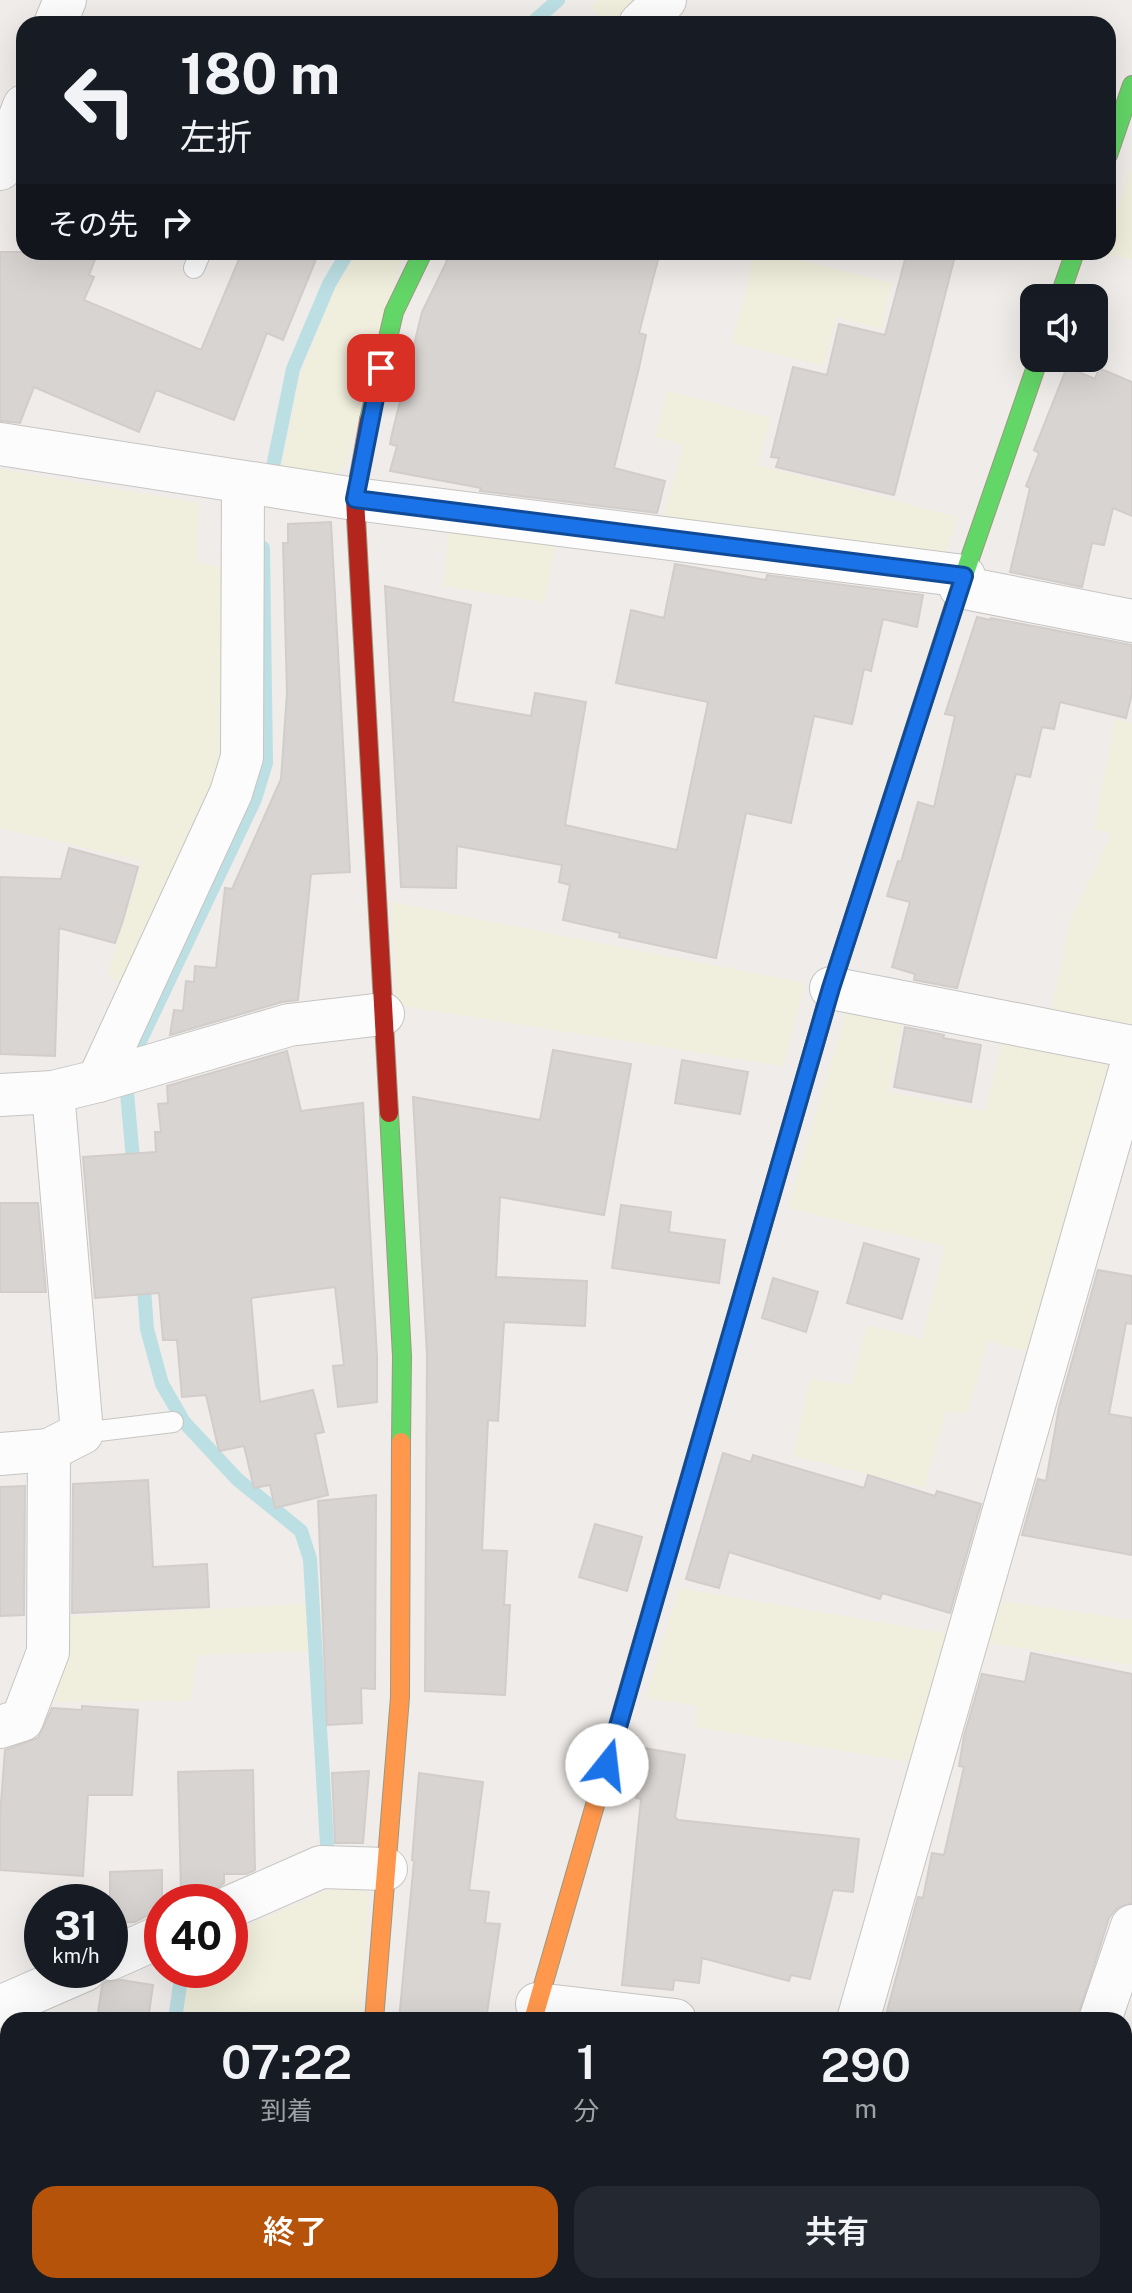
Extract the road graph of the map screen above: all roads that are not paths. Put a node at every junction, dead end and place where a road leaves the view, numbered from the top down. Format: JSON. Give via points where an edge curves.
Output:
{"nodes":[{"id":1,"x":665,"y":0,"type":"edge"},
{"id":2,"x":648,"y":16,"type":"edge"},
{"id":3,"x":1132,"y":85,"type":"edge"},
{"id":4,"x":16,"y":127,"type":"edge"},
{"id":5,"x":1116,"y":132,"type":"edge"},
{"id":6,"x":0,"y":169,"type":"edge"},
{"id":7,"x":419,"y":260,"type":"edge"},
{"id":8,"x":1072,"y":260,"type":"edge"},
{"id":9,"x":1064,"y":284,"type":"edge"},
{"id":10,"x":1034,"y":372,"type":"edge"},
{"id":11,"x":0,"y":444,"type":"edge"},
{"id":12,"x":243,"y":482,"type":"junction"},
{"id":13,"x":355,"y":499,"type":"junction"},
{"id":14,"x":962,"y":582,"type":"junction"},
{"id":15,"x":1132,"y":621,"type":"edge"},
{"id":16,"x":831,"y":988,"type":"junction"},
{"id":17,"x":383,"y":1014,"type":"junction"},
{"id":18,"x":1132,"y":1047,"type":"edge"},
{"id":19,"x":1132,"y":1063,"type":"edge"},
{"id":20,"x":98,"y":1081,"type":"junction"},
{"id":21,"x":53,"y":1092,"type":"junction"},
{"id":22,"x":0,"y":1095,"type":"edge"},
{"id":23,"x":173,"y":1422,"type":"dead end"},
{"id":24,"x":65,"y":1442,"type":"junction"},
{"id":25,"x":0,"y":1454,"type":"edge"},
{"id":26,"x":0,"y":1727,"type":"edge"},
{"id":27,"x":386,"y":1869,"type":"junction"},
{"id":28,"x":248,"y":1899,"type":"edge"},
{"id":29,"x":1132,"y":1926,"type":"edge"},
{"id":30,"x":44,"y":1988,"type":"edge"},
{"id":31,"x":0,"y":2007,"type":"edge"},
{"id":32,"x":375,"y":2012,"type":"edge"},
{"id":33,"x":535,"y":2012,"type":"edge"},
{"id":34,"x":860,"y":2012,"type":"edge"},
{"id":35,"x":1103,"y":2012,"type":"edge"}],
"edges":[{"from":1,"to":2,"type":"street"},
{"from":3,"to":5,"type":"street"},
{"from":4,"to":6,"type":"street"},
{"from":7,"to":13,"type":"street","via":[[394,312]]},
{"from":8,"to":9,"type":"street"},
{"from":10,"to":14,"type":"street"},
{"from":11,"to":12,"type":"street"},
{"from":12,"to":13,"type":"street"},
{"from":12,"to":20,"type":"street","via":[[242,757],[231,793]]},
{"from":13,"to":14,"type":"street"},
{"from":13,"to":17,"type":"street"},
{"from":14,"to":15,"type":"street"},
{"from":14,"to":16,"type":"street"},
{"from":16,"to":18,"type":"street"},
{"from":16,"to":33,"type":"street"},
{"from":17,"to":20,"type":"street","via":[[289,1025]]},
{"from":17,"to":27,"type":"street","via":[[402,1356],[400,1697]]},
{"from":19,"to":34,"type":"street"},
{"from":20,"to":21,"type":"street"},
{"from":21,"to":22,"type":"street"},
{"from":21,"to":24,"type":"street"},
{"from":23,"to":24,"type":"lane"},
{"from":24,"to":25,"type":"street"},
{"from":24,"to":26,"type":"street","via":[[48,1652],[22,1720]]},
{"from":27,"to":28,"type":"street","via":[[321,1867]]},
{"from":27,"to":32,"type":"street"},
{"from":29,"to":35,"type":"street"},
{"from":30,"to":31,"type":"street"}]}
